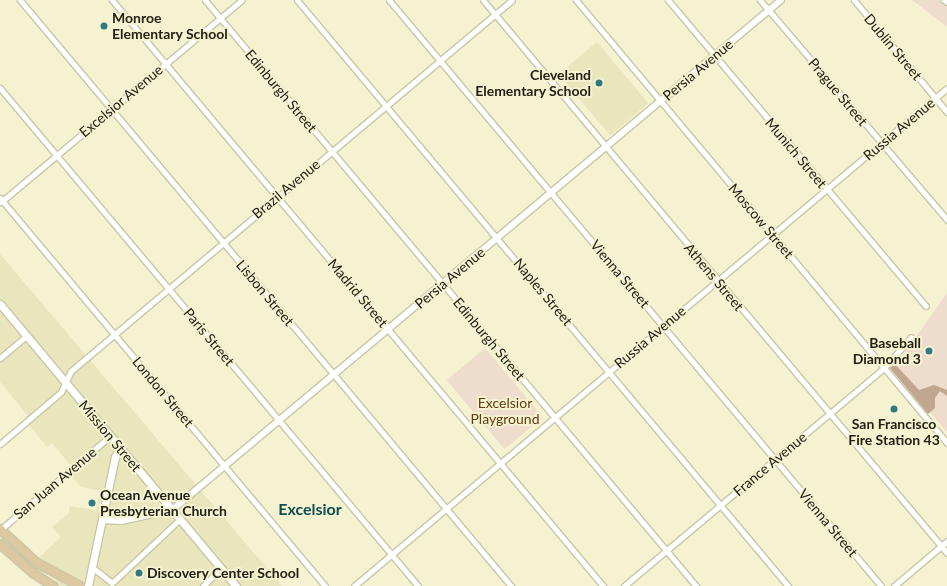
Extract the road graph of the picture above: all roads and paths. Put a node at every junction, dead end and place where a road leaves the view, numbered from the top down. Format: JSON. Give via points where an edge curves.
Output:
{"nodes":[{"id":1,"x":20,"y":0,"type":"edge"},
{"id":2,"x":112,"y":0,"type":"edge"},
{"id":3,"x":205,"y":0,"type":"edge"},
{"id":4,"x":242,"y":0,"type":"edge"},
{"id":5,"x":297,"y":0,"type":"edge"},
{"id":6,"x":389,"y":0,"type":"edge"},
{"id":7,"x":482,"y":0,"type":"edge"},
{"id":8,"x":512,"y":0,"type":"edge"},
{"id":9,"x":576,"y":0,"type":"edge"},
{"id":10,"x":668,"y":0,"type":"edge"},
{"id":11,"x":760,"y":0,"type":"edge"},
{"id":12,"x":781,"y":0,"type":"edge"},
{"id":13,"x":854,"y":0,"type":"edge"},
{"id":14,"x":944,"y":0,"type":"edge"},
{"id":15,"x":947,"y":2,"type":"edge"},
{"id":16,"x":769,"y":10,"type":"junction"},
{"id":17,"x":495,"y":14,"type":"junction"},
{"id":18,"x":220,"y":19,"type":"junction"},
{"id":19,"x":715,"y":56,"type":"junction"},
{"id":20,"x":441,"y":61,"type":"junction"},
{"id":21,"x":166,"y":64,"type":"junction"},
{"id":22,"x":0,"y":88,"type":"edge"},
{"id":23,"x":947,"y":88,"type":"edge"},
{"id":24,"x":936,"y":98,"type":"junction"},
{"id":25,"x":661,"y":101,"type":"junction"},
{"id":26,"x":386,"y":106,"type":"junction"},
{"id":27,"x":111,"y":110,"type":"junction"},
{"id":28,"x":947,"y":112,"type":"edge"},
{"id":29,"x":881,"y":144,"type":"junction"},
{"id":30,"x":606,"y":147,"type":"junction"},
{"id":31,"x":331,"y":151,"type":"junction"},
{"id":32,"x":57,"y":156,"type":"junction"},
{"id":33,"x":826,"y":189,"type":"junction"},
{"id":34,"x":552,"y":192,"type":"junction"},
{"id":35,"x":277,"y":197,"type":"junction"},
{"id":36,"x":1,"y":201,"type":"edge"},
{"id":37,"x":947,"y":220,"type":"edge"},
{"id":38,"x":772,"y":235,"type":"junction"},
{"id":39,"x":498,"y":238,"type":"junction"},
{"id":40,"x":223,"y":243,"type":"junction"},
{"id":41,"x":718,"y":281,"type":"junction"},
{"id":42,"x":443,"y":284,"type":"junction"},
{"id":43,"x":168,"y":288,"type":"junction"},
{"id":44,"x":0,"y":304,"type":"edge"},
{"id":45,"x":926,"y":306,"type":"dead end"},
{"id":46,"x":663,"y":326,"type":"junction"},
{"id":47,"x":388,"y":330,"type":"junction"},
{"id":48,"x":114,"y":334,"type":"junction"},
{"id":49,"x":26,"y":336,"type":"junction"},
{"id":50,"x":911,"y":337,"type":"dead end"},
{"id":51,"x":0,"y":358,"type":"edge"},
{"id":52,"x":884,"y":368,"type":"junction"},
{"id":53,"x":610,"y":371,"type":"junction"},
{"id":54,"x":334,"y":375,"type":"junction"},
{"id":55,"x":65,"y":382,"type":"junction"},
{"id":56,"x":830,"y":414,"type":"junction"},
{"id":57,"x":554,"y":417,"type":"junction"},
{"id":58,"x":280,"y":421,"type":"junction"},
{"id":59,"x":110,"y":436,"type":"junction"},
{"id":60,"x":947,"y":442,"type":"edge"},
{"id":61,"x":0,"y":444,"type":"edge"},
{"id":62,"x":120,"y":448,"type":"junction"},
{"id":63,"x":775,"y":459,"type":"junction"},
{"id":64,"x":500,"y":463,"type":"junction"},
{"id":65,"x":226,"y":467,"type":"junction"},
{"id":66,"x":721,"y":505,"type":"junction"},
{"id":67,"x":446,"y":508,"type":"junction"},
{"id":68,"x":172,"y":510,"type":"junction"},
{"id":69,"x":180,"y":519,"type":"junction"},
{"id":70,"x":102,"y":520,"type":"junction"},
{"id":71,"x":0,"y":530,"type":"edge"},
{"id":72,"x":947,"y":541,"type":"edge"},
{"id":73,"x":0,"y":544,"type":"edge"},
{"id":74,"x":941,"y":546,"type":"junction"},
{"id":75,"x":666,"y":551,"type":"junction"},
{"id":76,"x":947,"y":553,"type":"edge"},
{"id":77,"x":392,"y":554,"type":"junction"},
{"id":78,"x":93,"y":568,"type":"junction"},
{"id":79,"x":221,"y":568,"type":"junction"},
{"id":80,"x":53,"y":586,"type":"edge"},
{"id":81,"x":80,"y":586,"type":"edge"},
{"id":82,"x":88,"y":586,"type":"edge"},
{"id":83,"x":203,"y":586,"type":"edge"},
{"id":84,"x":236,"y":586,"type":"edge"},
{"id":85,"x":325,"y":586,"type":"edge"},
{"id":86,"x":354,"y":586,"type":"edge"},
{"id":87,"x":418,"y":586,"type":"edge"},
{"id":88,"x":511,"y":586,"type":"edge"},
{"id":89,"x":603,"y":586,"type":"edge"},
{"id":90,"x":624,"y":586,"type":"edge"},
{"id":91,"x":696,"y":586,"type":"edge"},
{"id":92,"x":788,"y":586,"type":"edge"},
{"id":93,"x":881,"y":586,"type":"edge"},
{"id":94,"x":894,"y":586,"type":"edge"}],
"edges":[{"from":1,"to":27,"type":"street","name":"Lisbon Street"},
{"from":2,"to":21,"type":"street","name":"Madrid Street"},
{"from":3,"to":18,"type":"street","name":"Edinburgh Street"},
{"from":4,"to":18,"type":"street","name":"Excelsior Avenue"},
{"from":5,"to":26,"type":"street","name":"Naples Street"},
{"from":6,"to":20,"type":"street","name":"Vienna Street"},
{"from":7,"to":17,"type":"street","name":"Athens Street"},
{"from":8,"to":17,"type":"street","name":"Brazil Avenue"},
{"from":9,"to":25,"type":"street","name":"Moscow Street"},
{"from":10,"to":19,"type":"street","name":"Munich Street"},
{"from":11,"to":16,"type":"street","name":"Prague Street"},
{"from":12,"to":16,"type":"street","name":"Persia Avenue"},
{"from":13,"to":24,"type":"street","name":"Dublin Street"},
{"from":14,"to":15,"type":"street"},
{"from":16,"to":19,"type":"street","name":"Persia Avenue"},
{"from":16,"to":29,"type":"street","name":"Prague Street"},
{"from":17,"to":20,"type":"street","name":"Brazil Avenue"},
{"from":17,"to":30,"type":"street","name":"Athens Street"},
{"from":18,"to":21,"type":"street","name":"Excelsior Avenue"},
{"from":18,"to":31,"type":"street","name":"Edinburgh Street"},
{"from":19,"to":25,"type":"street","name":"Persia Avenue"},
{"from":19,"to":33,"type":"street","name":"Munich Street"},
{"from":20,"to":26,"type":"street","name":"Brazil Avenue"},
{"from":20,"to":34,"type":"street","name":"Vienna Street"},
{"from":21,"to":27,"type":"street","name":"Excelsior Avenue"},
{"from":21,"to":35,"type":"street","name":"Madrid Street"},
{"from":22,"to":32,"type":"street","name":"Paris Street"},
{"from":23,"to":24,"type":"street","name":"Russia Avenue"},
{"from":24,"to":28,"type":"street","name":"Dublin Street"},
{"from":24,"to":29,"type":"street","name":"Russia Avenue"},
{"from":25,"to":30,"type":"street","name":"Persia Avenue"},
{"from":25,"to":38,"type":"street","name":"Moscow Street"},
{"from":26,"to":31,"type":"street","name":"Brazil Avenue"},
{"from":26,"to":39,"type":"street","name":"Naples Street"},
{"from":27,"to":32,"type":"street","name":"Excelsior Avenue"},
{"from":27,"to":40,"type":"street","name":"Lisbon Street"},
{"from":29,"to":33,"type":"street","name":"Russia Avenue"},
{"from":29,"to":37,"type":"street","name":"Prague Street"},
{"from":30,"to":34,"type":"street","name":"Persia Avenue"},
{"from":30,"to":41,"type":"street","name":"Athens Street"},
{"from":31,"to":35,"type":"street","name":"Brazil Avenue"},
{"from":31,"to":42,"type":"street","name":"Edinburgh Street"},
{"from":32,"to":36,"type":"street","name":"Excelsior Avenue"},
{"from":32,"to":43,"type":"street","name":"Paris Street"},
{"from":33,"to":38,"type":"street","name":"Russia Avenue"},
{"from":33,"to":45,"type":"street","name":"Munich Street"},
{"from":34,"to":39,"type":"street","name":"Persia Avenue"},
{"from":34,"to":46,"type":"street","name":"Vienna Street"},
{"from":35,"to":40,"type":"street","name":"Brazil Avenue"},
{"from":35,"to":47,"type":"street","name":"Madrid Street"},
{"from":36,"to":48,"type":"street","name":"London Street"},
{"from":38,"to":41,"type":"street","name":"Russia Avenue"},
{"from":38,"to":52,"type":"street","name":"Moscow Street"},
{"from":39,"to":42,"type":"street","name":"Persia Avenue"},
{"from":39,"to":53,"type":"street","name":"Naples Street"},
{"from":40,"to":43,"type":"street","name":"Brazil Avenue"},
{"from":40,"to":54,"type":"street","name":"Lisbon Street"},
{"from":41,"to":46,"type":"street","name":"Russia Avenue"},
{"from":41,"to":56,"type":"street","name":"Athens Street"},
{"from":42,"to":47,"type":"street","name":"Persia Avenue"},
{"from":42,"to":57,"type":"street","name":"Edinburgh Street"},
{"from":43,"to":48,"type":"street","name":"Brazil Avenue"},
{"from":43,"to":58,"type":"street","name":"Paris Street"},
{"from":44,"to":49,"type":"main road","name":"Mission Street"},
{"from":46,"to":53,"type":"street","name":"Russia Avenue"},
{"from":46,"to":63,"type":"street","name":"Vienna Street"},
{"from":47,"to":54,"type":"street","name":"Persia Avenue"},
{"from":47,"to":64,"type":"street","name":"Madrid Street"},
{"from":48,"to":55,"type":"street","name":"Brazil Avenue","via":[[68,373]]},
{"from":48,"to":65,"type":"street","name":"London Street"},
{"from":49,"to":51,"type":"street"},
{"from":49,"to":55,"type":"main road","name":"Mission Street"},
{"from":50,"to":52,"type":"street","name":"France Avenue"},
{"from":52,"to":56,"type":"street","name":"France Avenue"},
{"from":52,"to":60,"type":"street","name":"Moscow Street"},
{"from":53,"to":57,"type":"street","name":"Russia Avenue"},
{"from":53,"to":66,"type":"street","name":"Naples Street"},
{"from":54,"to":58,"type":"street","name":"Persia Avenue"},
{"from":54,"to":67,"type":"street","name":"Lisbon Street"},
{"from":55,"to":59,"type":"main road","name":"Mission Street"},
{"from":55,"to":61,"type":"street","name":"Brazil Avenue","via":[[61,392]]},
{"from":56,"to":63,"type":"street","name":"France Avenue"},
{"from":56,"to":74,"type":"street","name":"Athens Street"},
{"from":57,"to":64,"type":"street","name":"Russia Avenue"},
{"from":57,"to":75,"type":"street","name":"Edinburgh Street"},
{"from":58,"to":65,"type":"street","name":"Persia Avenue"},
{"from":58,"to":77,"type":"street","name":"Paris Street"},
{"from":59,"to":62,"type":"main road","name":"Mission Street"},
{"from":59,"to":71,"type":"street","name":"San Juan Avenue"},
{"from":62,"to":68,"type":"main road","name":"Mission Street"},
{"from":62,"to":70,"type":"main road","via":[[115,457]]},
{"from":63,"to":66,"type":"street","name":"France Avenue"},
{"from":63,"to":93,"type":"street","name":"Vienna Street"},
{"from":64,"to":67,"type":"street","name":"Russia Avenue"},
{"from":64,"to":89,"type":"street","name":"Madrid Street"},
{"from":65,"to":68,"type":"street","name":"Persia Avenue"},
{"from":65,"to":85,"type":"street","name":"London Street"},
{"from":66,"to":75,"type":"street","name":"France Avenue"},
{"from":66,"to":92,"type":"street","name":"Naples Street"},
{"from":67,"to":77,"type":"street","name":"Russia Avenue"},
{"from":67,"to":88,"type":"street","name":"Lisbon Street"},
{"from":68,"to":69,"type":"main road","name":"Mission Street"},
{"from":68,"to":70,"type":"street","name":"Persia Avenue","via":[[121,521]]},
{"from":69,"to":78,"type":"street","via":[[112,584]]},
{"from":69,"to":79,"type":"main road","name":"Mission Street"},
{"from":70,"to":78,"type":"main road"},
{"from":71,"to":81,"type":"main road","via":[[37,563]]},
{"from":72,"to":74,"type":"street"},
{"from":73,"to":80,"type":"main road","via":[[33,573]]},
{"from":74,"to":76,"type":"street","name":"Athens Street"},
{"from":74,"to":94,"type":"street"},
{"from":75,"to":90,"type":"street","name":"France Avenue"},
{"from":75,"to":91,"type":"street","name":"Edinburgh Street"},
{"from":77,"to":86,"type":"street","name":"Russia Avenue"},
{"from":77,"to":87,"type":"street","name":"Paris Street"},
{"from":78,"to":82,"type":"main road"},
{"from":79,"to":83,"type":"street"},
{"from":79,"to":84,"type":"main road","name":"Mission Street"}]}
